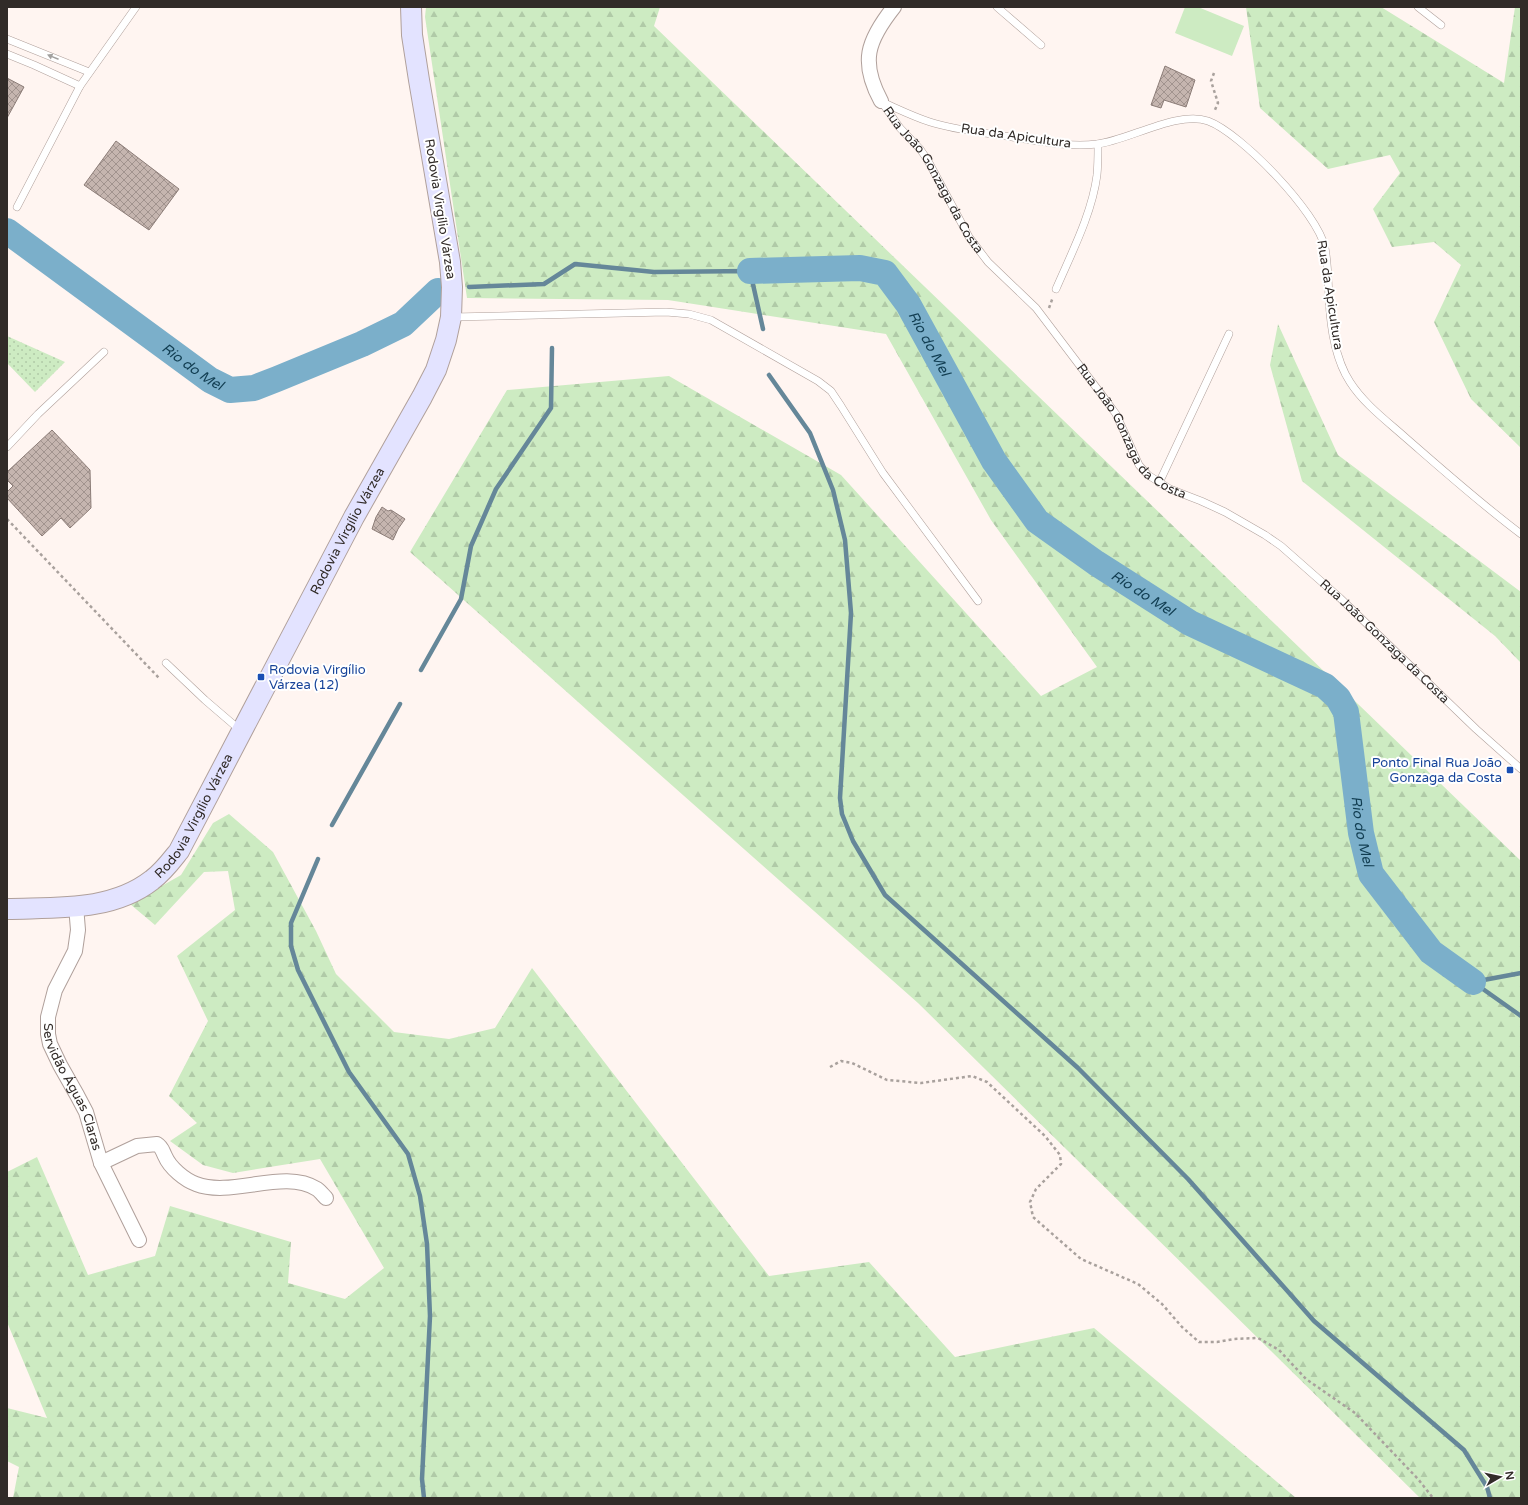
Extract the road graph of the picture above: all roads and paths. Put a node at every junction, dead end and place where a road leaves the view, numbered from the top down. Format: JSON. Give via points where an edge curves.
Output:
{"nodes":[{"id":1,"x":136,"y":7,"type":"edge"},
{"id":2,"x":411,"y":7,"type":"edge"},
{"id":3,"x":894,"y":7,"type":"edge"},
{"id":4,"x":997,"y":7,"type":"edge"},
{"id":5,"x":1418,"y":7,"type":"edge"},
{"id":6,"x":1441,"y":25,"type":"dead end"},
{"id":7,"x":7,"y":39,"type":"edge"},
{"id":8,"x":1041,"y":44,"type":"dead end"},
{"id":9,"x":7,"y":54,"type":"edge"},
{"id":10,"x":89,"y":72,"type":"junction"},
{"id":11,"x":1214,"y":73,"type":"dead end"},
{"id":12,"x":80,"y":86,"type":"junction"},
{"id":13,"x":881,"y":102,"type":"junction"},
{"id":14,"x":1210,"y":122,"type":"junction"},
{"id":15,"x":1098,"y":144,"type":"junction"},
{"id":16,"x":17,"y":207,"type":"dead end"},
{"id":17,"x":1056,"y":290,"type":"joint"},
{"id":18,"x":450,"y":317,"type":"junction"},
{"id":19,"x":1045,"y":319,"type":"junction"},
{"id":20,"x":1229,"y":334,"type":"dead end"},
{"id":21,"x":104,"y":352,"type":"dead end"},
{"id":22,"x":7,"y":447,"type":"edge"},
{"id":23,"x":1159,"y":483,"type":"junction"},
{"id":24,"x":7,"y":519,"type":"edge"},
{"id":25,"x":1521,"y":534,"type":"edge"},
{"id":26,"x":978,"y":601,"type":"dead end"},
{"id":27,"x":166,"y":663,"type":"dead end"},
{"id":28,"x":160,"y":678,"type":"dead end"},
{"id":29,"x":242,"y":732,"type":"junction"},
{"id":30,"x":1521,"y":769,"type":"edge"},
{"id":31,"x":76,"y":906,"type":"junction"},
{"id":32,"x":7,"y":909,"type":"edge"},
{"id":33,"x":830,"y":1067,"type":"dead end"},
{"id":34,"x":102,"y":1163,"type":"junction"},
{"id":35,"x":326,"y":1198,"type":"dead end"},
{"id":36,"x":140,"y":1240,"type":"dead end"},
{"id":37,"x":1433,"y":1498,"type":"edge"}],
"edges":[{"from":1,"to":10,"type":"lane"},
{"from":2,"to":18,"type":"main road","name":"Rodovia Virgílio Várzea","via":[[412,35],[450,262]]},
{"from":3,"to":13,"type":"street","name":"Rua João Gonzaga da Costa","via":[[878,29],[869,54],[870,76]]},
{"from":4,"to":8,"type":"lane"},
{"from":5,"to":6,"type":"lane"},
{"from":10,"to":7,"type":"lane","one_way":true},
{"from":9,"to":12,"type":"lane"},
{"from":10,"to":12,"type":"lane"},
{"from":11,"to":14,"type":"path","via":[[1211,81],[1218,103]]},
{"from":12,"to":16,"type":"lane"},
{"from":13,"to":15,"type":"lane","name":"Rua da Apicultura","via":[[930,122],[957,128],[1044,142]]},
{"from":13,"to":19,"type":"lane","name":"Rua João Gonzaga da Costa","via":[[927,159],[978,251]]},
{"from":14,"to":15,"type":"lane","name":"Rua da Apicultura","via":[[1199,119],[1180,120]]},
{"from":14,"to":25,"type":"lane","name":"Rua da Apicultura","via":[[1236,138],[1257,156],[1310,215],[1320,231],[1327,258],[1331,320],[1337,348],[1349,382],[1375,410],[1485,508]]},
{"from":15,"to":17,"type":"lane","via":[[1097,176],[1090,204],[1082,230]]},
{"from":17,"to":19,"type":"path"},
{"from":18,"to":26,"type":"lane","via":[[666,312],[689,314],[711,320],[831,391],[883,473]]},
{"from":18,"to":29,"type":"main road","name":"Rodovia Virgílio Várzea","via":[[446,340],[436,370],[354,517]]},
{"from":19,"to":23,"type":"lane","name":"Rua João Gonzaga da Costa","via":[[1109,403],[1139,465]]},
{"from":20,"to":23,"type":"lane"},
{"from":21,"to":22,"type":"lane"},
{"from":23,"to":30,"type":"lane","name":"Rua João Gonzaga da Costa","via":[[1225,512],[1281,546],[1367,623]]},
{"from":24,"to":28,"type":"path"},
{"from":27,"to":29,"type":"lane"},
{"from":29,"to":31,"type":"main road","name":"Rodovia Virgílio Várzea","via":[[179,851],[168,865],[153,880],[135,892],[116,900]]},
{"from":31,"to":32,"type":"main road","name":"Rodovia Virgílio Várzea"},
{"from":31,"to":34,"type":"street","name":"Servidão Águas Claras","via":[[78,930],[75,951],[55,990],[48,1017],[48,1034],[60,1065],[86,1112]]},
{"from":33,"to":37,"type":"path","via":[[841,1061],[852,1063],[887,1080],[921,1083],[972,1076],[987,1082],[1045,1136],[1060,1155],[1061,1164],[1036,1189],[1030,1202],[1033,1216],[1081,1259],[1138,1284],[1162,1304],[1199,1342],[1258,1338],[1279,1350],[1306,1379],[1355,1413]]},
{"from":34,"to":35,"type":"street","via":[[137,1146],[157,1144],[161,1146],[177,1172],[196,1184],[215,1189],[298,1181],[318,1189]]},
{"from":34,"to":36,"type":"street","name":"Servidão Águas Claras"}]}
